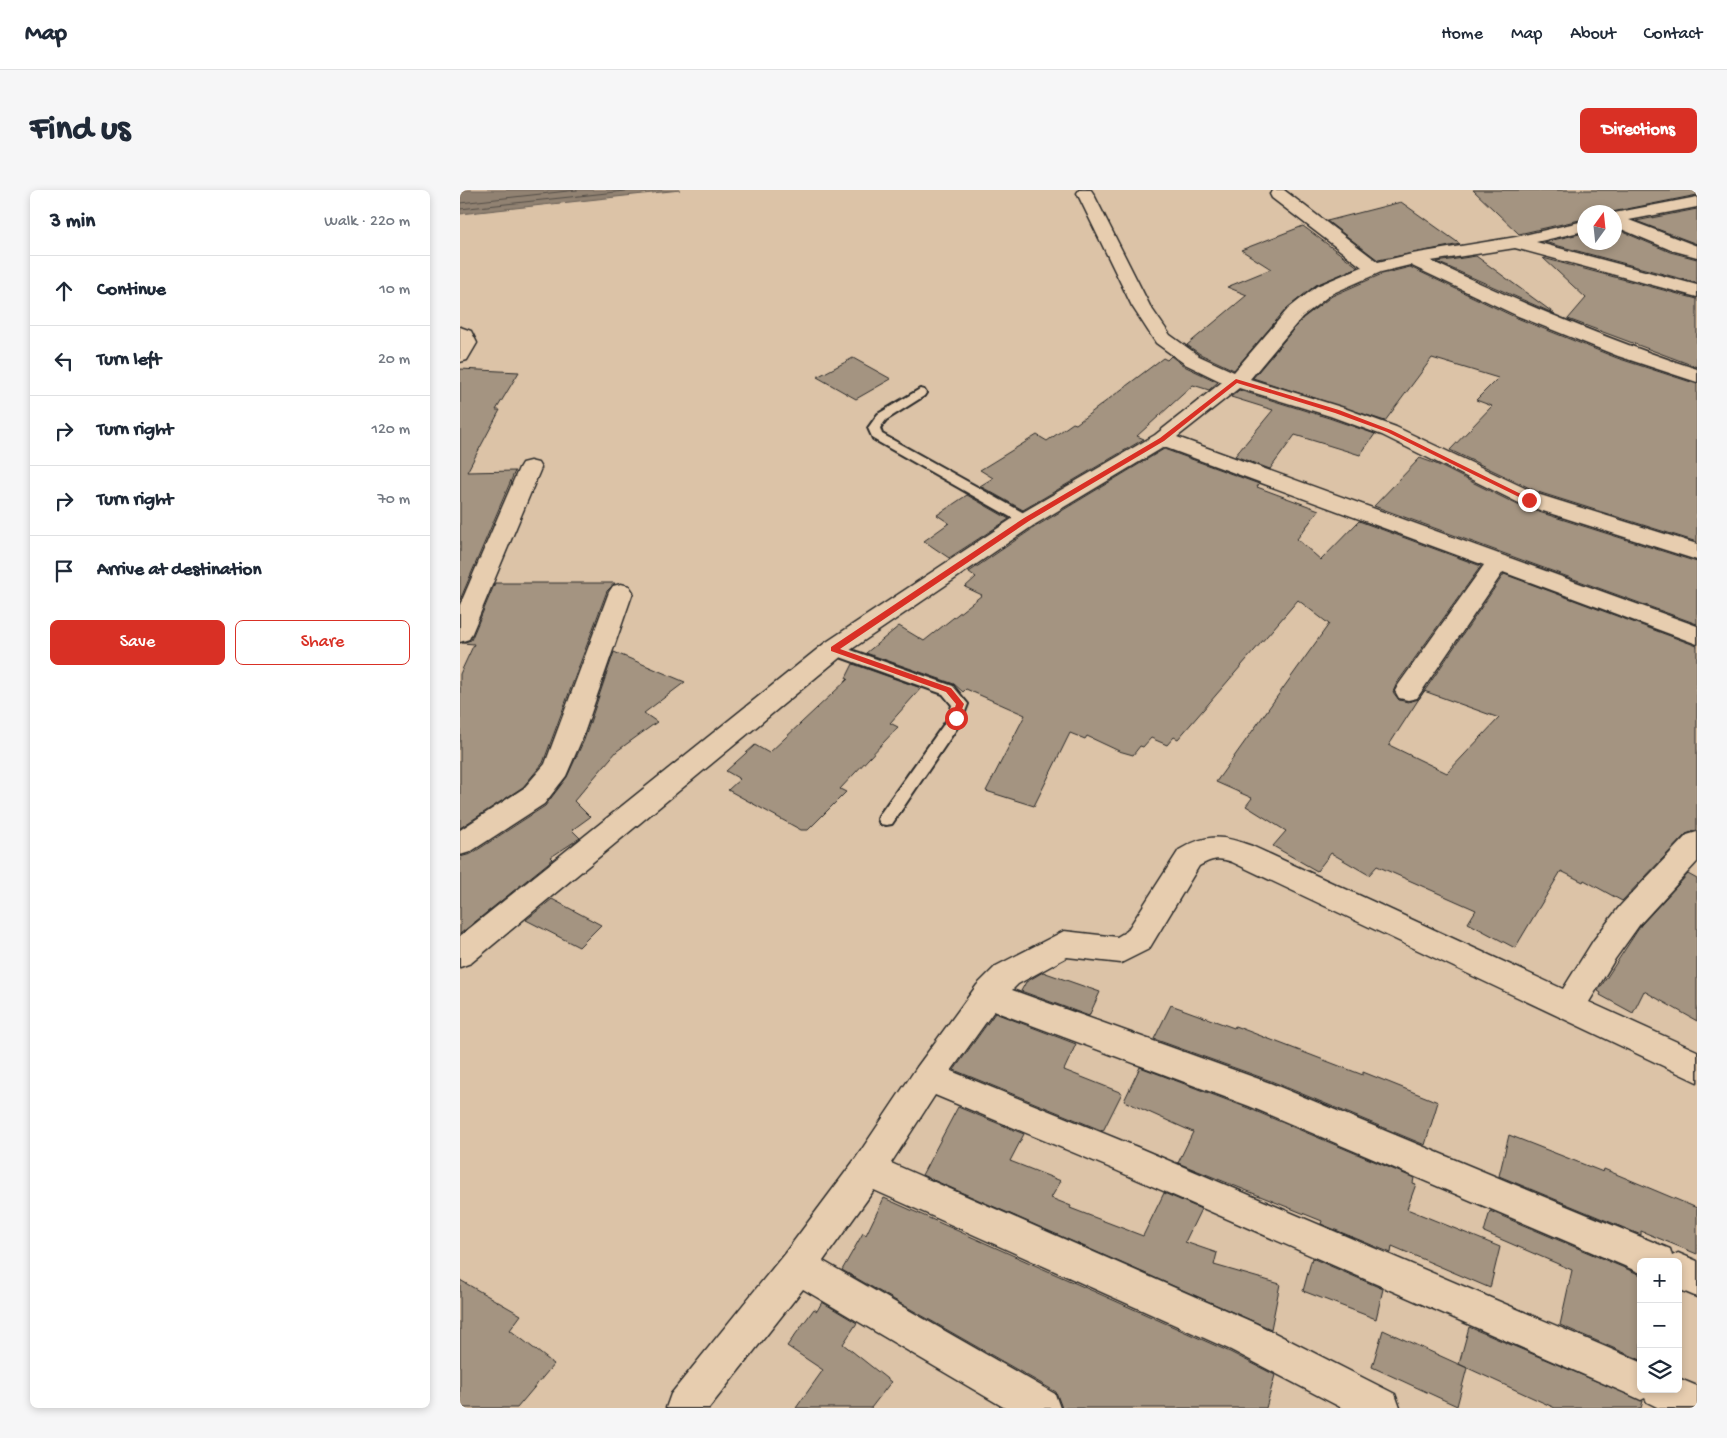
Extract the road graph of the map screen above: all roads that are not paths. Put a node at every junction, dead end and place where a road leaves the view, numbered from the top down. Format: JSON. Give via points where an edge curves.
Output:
{"nodes":[{"id":1,"x":1085,"y":193,"type":"dead end"},
{"id":2,"x":1278,"y":194,"type":"dead end"},
{"id":3,"x":1694,"y":204,"type":"edge"},
{"id":4,"x":1622,"y":218,"type":"edge"},
{"id":5,"x":1622,"y":222,"type":"edge"},
{"id":6,"x":1577,"y":228,"type":"edge"},
{"id":7,"x":1516,"y":242,"type":"junction"},
{"id":8,"x":1697,"y":252,"type":"edge"},
{"id":9,"x":1412,"y":259,"type":"junction"},
{"id":10,"x":1375,"y":268,"type":"junction"},
{"id":11,"x":1697,"y":291,"type":"edge"},
{"id":12,"x":460,"y":333,"type":"edge"},
{"id":13,"x":460,"y":356,"type":"edge"},
{"id":14,"x":1697,"y":376,"type":"edge"},
{"id":15,"x":1236,"y":381,"type":"junction"},
{"id":16,"x":920,"y":394,"type":"dead end"},
{"id":17,"x":1162,"y":439,"type":"junction"},
{"id":18,"x":530,"y":468,"type":"dead end"},
{"id":19,"x":1026,"y":520,"type":"junction"},
{"id":20,"x":1697,"y":552,"type":"edge"},
{"id":21,"x":1499,"y":561,"type":"junction"},
{"id":22,"x":621,"y":592,"type":"dead end"},
{"id":23,"x":460,"y":633,"type":"edge"},
{"id":24,"x":1697,"y":635,"type":"edge"},
{"id":25,"x":834,"y":649,"type":"junction"},
{"id":26,"x":1408,"y":691,"type":"dead end"},
{"id":27,"x":886,"y":819,"type":"dead end"},
{"id":28,"x":460,"y":844,"type":"edge"},
{"id":29,"x":1697,"y":844,"type":"edge"},
{"id":30,"x":460,"y":954,"type":"edge"},
{"id":31,"x":988,"y":995,"type":"junction"},
{"id":32,"x":1569,"y":1007,"type":"junction"},
{"id":33,"x":1697,"y":1067,"type":"edge"},
{"id":34,"x":928,"y":1077,"type":"junction"},
{"id":35,"x":868,"y":1170,"type":"junction"},
{"id":36,"x":1648,"y":1258,"type":"edge"},
{"id":37,"x":798,"y":1266,"type":"junction"},
{"id":38,"x":1682,"y":1273,"type":"edge"},
{"id":39,"x":1697,"y":1279,"type":"edge"},
{"id":40,"x":1637,"y":1379,"type":"edge"},
{"id":41,"x":1669,"y":1393,"type":"edge"},
{"id":42,"x":1697,"y":1405,"type":"edge"},
{"id":43,"x":685,"y":1408,"type":"edge"},
{"id":44,"x":1041,"y":1408,"type":"edge"},
{"id":45,"x":1381,"y":1408,"type":"edge"}],
"edges":[{"from":1,"to":15,"type":"street","via":[[1141,306],[1163,339],[1192,360]]},
{"from":2,"to":10,"type":"street"},
{"from":3,"to":4,"type":"street"},
{"from":5,"to":8,"type":"street"},
{"from":6,"to":7,"type":"street"},
{"from":7,"to":9,"type":"street"},
{"from":7,"to":11,"type":"street"},
{"from":9,"to":10,"type":"street"},
{"from":9,"to":14,"type":"street","via":[[1525,312],[1625,352]]},
{"from":10,"to":15,"type":"street","via":[[1324,290],[1295,313]]},
{"from":12,"to":13,"type":"street","via":[[467,344]]},
{"from":15,"to":17,"type":"street"},
{"from":15,"to":20,"type":"street","via":[[1389,431],[1529,500]]},
{"from":16,"to":19,"type":"lane","via":[[882,417],[874,428],[876,436]]},
{"from":17,"to":19,"type":"street"},
{"from":17,"to":21,"type":"street"},
{"from":18,"to":23,"type":"street"},
{"from":19,"to":25,"type":"street"},
{"from":21,"to":24,"type":"street"},
{"from":21,"to":26,"type":"street"},
{"from":22,"to":28,"type":"street","via":[[556,769],[534,796]]},
{"from":25,"to":27,"type":"lane","via":[[948,690],[960,704],[956,718]]},
{"from":25,"to":30,"type":"street"},
{"from":29,"to":32,"type":"street","via":[[1630,915]]},
{"from":31,"to":32,"type":"street","via":[[1007,975],[1064,944],[1121,950],[1138,940],[1189,858],[1202,849],[1220,846]]},
{"from":31,"to":34,"type":"street"},
{"from":31,"to":36,"type":"street","via":[[1258,1094]]},
{"from":32,"to":33,"type":"street"},
{"from":34,"to":35,"type":"street"},
{"from":34,"to":40,"type":"street","via":[[1135,1161]]},
{"from":35,"to":37,"type":"street"},
{"from":35,"to":45,"type":"street","via":[[1244,1337]]},
{"from":37,"to":43,"type":"street"},
{"from":37,"to":44,"type":"street"},
{"from":38,"to":39,"type":"street"},
{"from":41,"to":42,"type":"street"}]}
